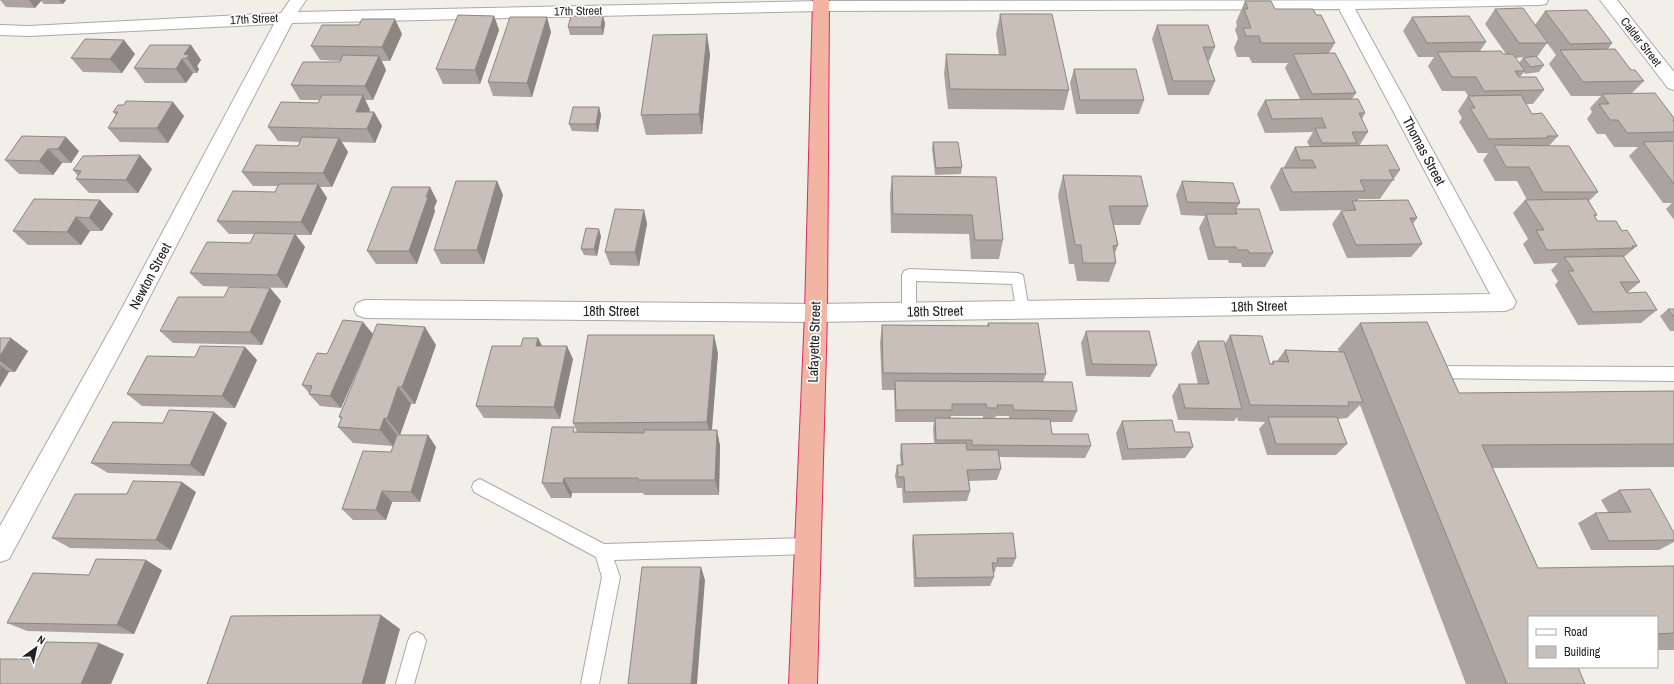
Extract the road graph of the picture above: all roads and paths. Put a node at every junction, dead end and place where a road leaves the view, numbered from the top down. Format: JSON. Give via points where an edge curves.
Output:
{"nodes":[{"id":1,"x":298,"y":0,"type":"edge"},
{"id":2,"x":1540,"y":0,"type":"edge"},
{"id":3,"x":1608,"y":0,"type":"edge"},
{"id":4,"x":1343,"y":2,"type":"edge"},
{"id":5,"x":821,"y":3,"type":"edge"},
{"id":6,"x":985,"y":3,"type":"edge"},
{"id":7,"x":286,"y":18,"type":"junction"},
{"id":8,"x":0,"y":30,"type":"edge"},
{"id":9,"x":1674,"y":84,"type":"edge"},
{"id":10,"x":1505,"y":302,"type":"joint"},
{"id":11,"x":365,"y":309,"type":"dead end"},
{"id":12,"x":1022,"y":310,"type":"junction"},
{"id":13,"x":909,"y":312,"type":"junction"},
{"id":14,"x":816,"y":313,"type":"junction"},
{"id":15,"x":1426,"y":372,"type":"edge"},
{"id":16,"x":1674,"y":374,"type":"edge"},
{"id":17,"x":480,"y":487,"type":"dead end"},
{"id":18,"x":807,"y":546,"type":"junction"},
{"id":19,"x":0,"y":550,"type":"edge"},
{"id":20,"x":603,"y":552,"type":"junction"},
{"id":21,"x":416,"y":641,"type":"dead end"},
{"id":22,"x":405,"y":684,"type":"edge"},
{"id":23,"x":590,"y":684,"type":"edge"},
{"id":24,"x":803,"y":684,"type":"edge"}],
"edges":[{"from":1,"to":7,"type":"street","name":"Newton Street"},
{"from":2,"to":4,"type":"street","name":"17th Street"},
{"from":3,"to":9,"type":"street","name":"Calder Street"},
{"from":4,"to":6,"type":"street","name":"17th Street"},
{"from":4,"to":10,"type":"street","name":"Thomas Street"},
{"from":5,"to":6,"type":"street","name":"17th Street"},
{"from":5,"to":7,"type":"street","name":"17th Street"},
{"from":5,"to":14,"type":"highway","name":"Lafayette Street"},
{"from":7,"to":8,"type":"street","name":"17th Street","via":[[29,31]]},
{"from":7,"to":19,"type":"street","name":"Newton Street","via":[[123,327]]},
{"from":10,"to":12,"type":"street","name":"18th Street"},
{"from":11,"to":14,"type":"street","name":"18th Street"},
{"from":12,"to":13,"type":"street","name":"18th Street"},
{"from":12,"to":13,"type":"lane","via":[[1018,279],[909,275]]},
{"from":13,"to":14,"type":"street","name":"18th Street"},
{"from":14,"to":18,"type":"highway","name":"Lafayette Street"},
{"from":15,"to":16,"type":"lane"},
{"from":17,"to":20,"type":"lane"},
{"from":18,"to":20,"type":"lane"},
{"from":18,"to":24,"type":"highway","name":"Lafayette Street"},
{"from":20,"to":23,"type":"lane","via":[[611,577]]},
{"from":21,"to":22,"type":"lane"}]}
